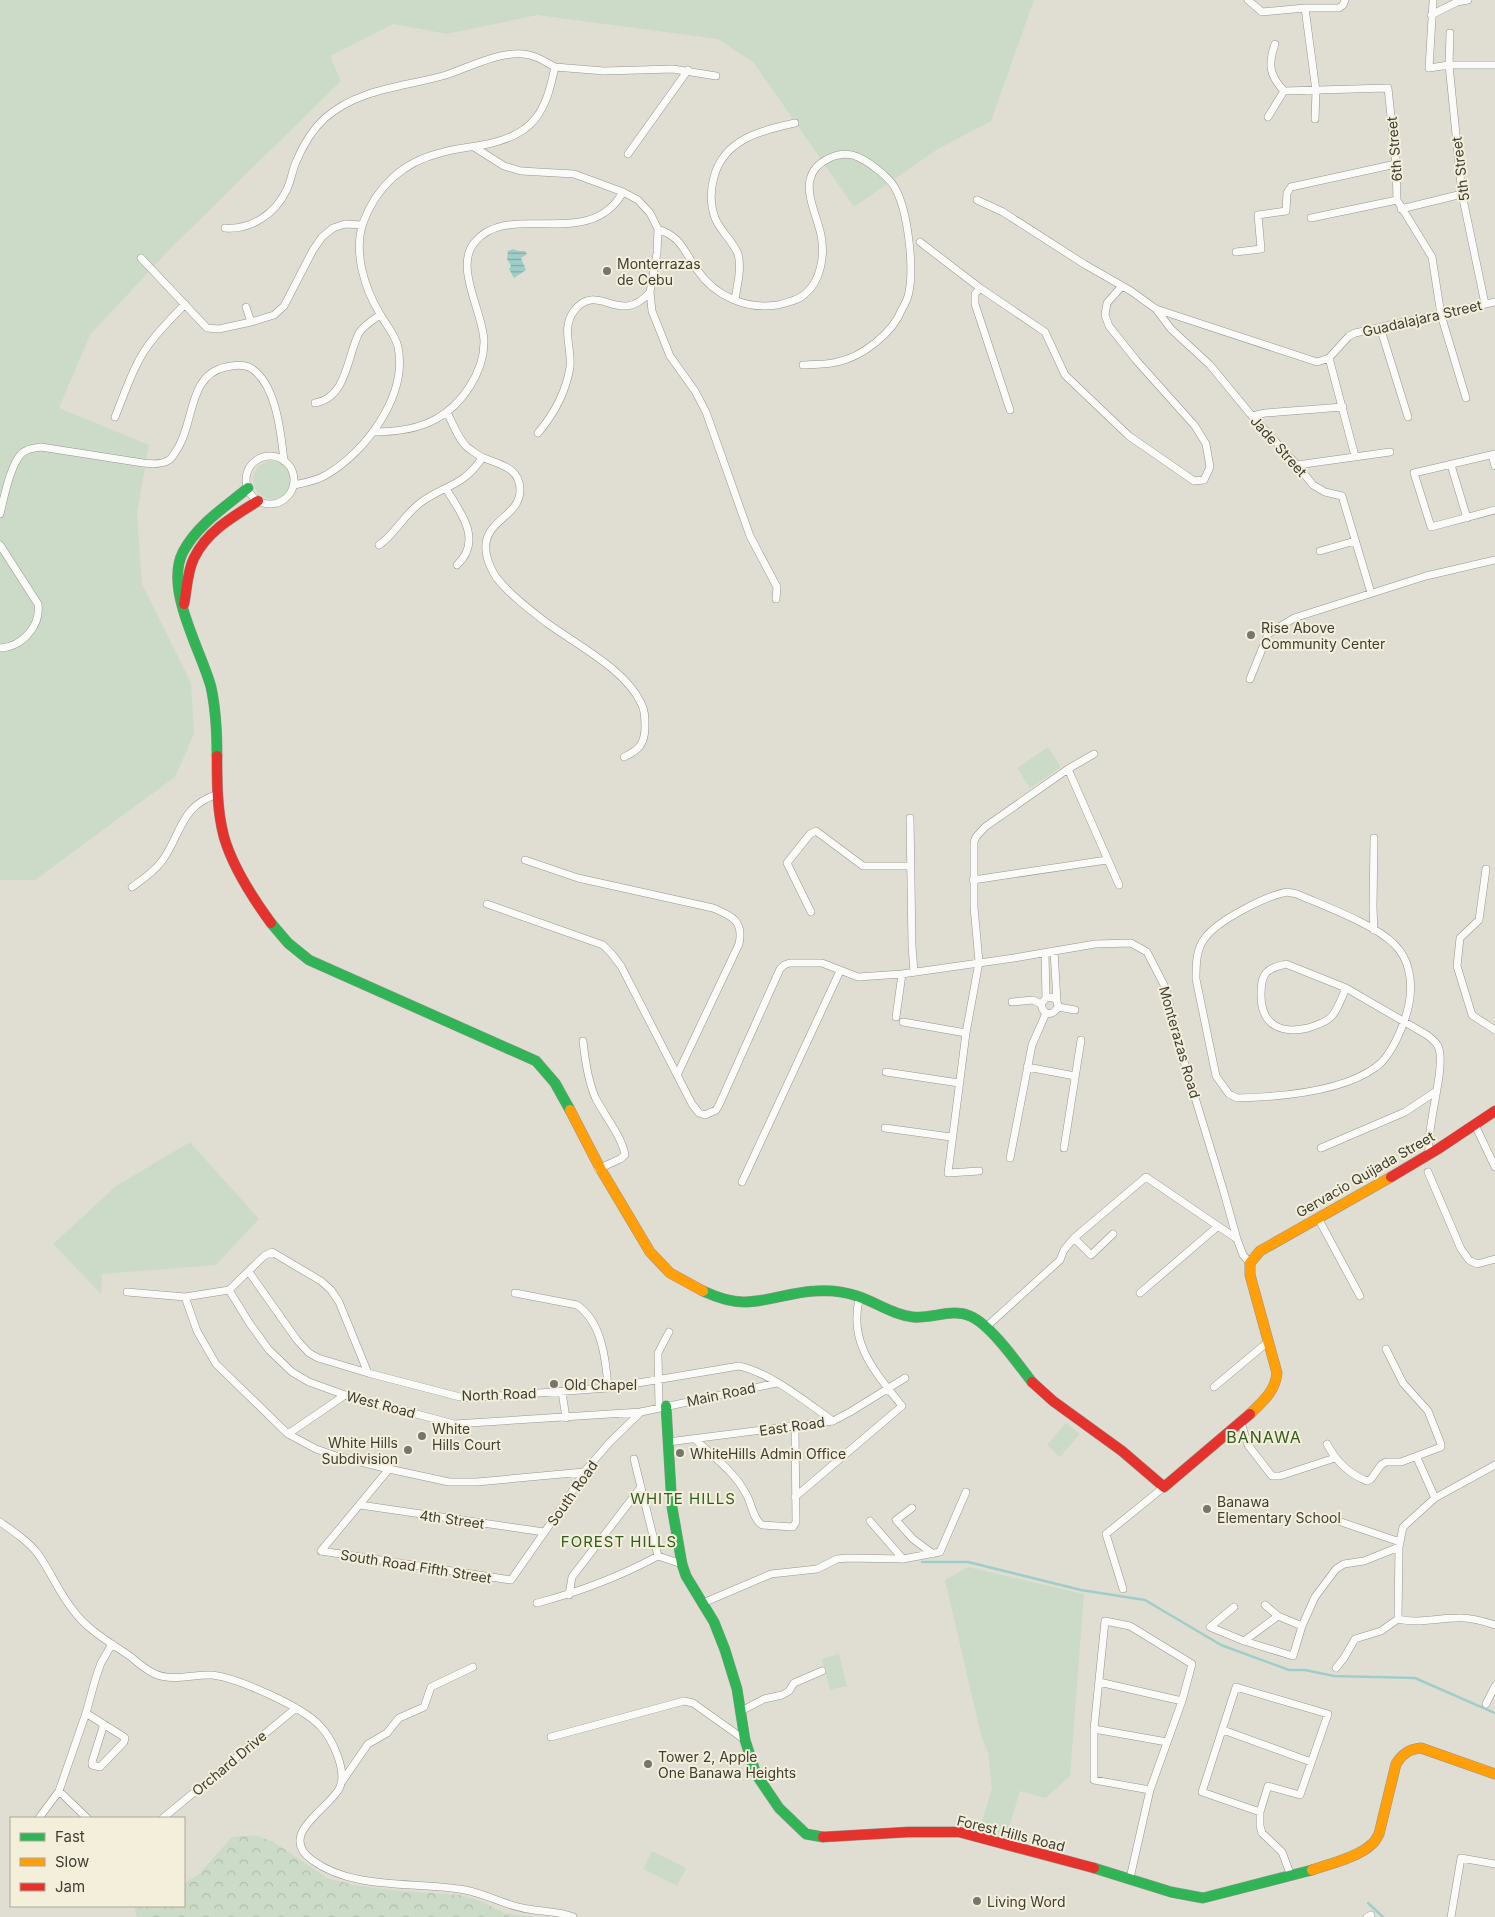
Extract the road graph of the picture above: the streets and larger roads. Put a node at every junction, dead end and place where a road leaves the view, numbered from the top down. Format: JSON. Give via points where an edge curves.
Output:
{"nodes":[{"id":1,"x":1248,"y":0,"type":"edge"},
{"id":2,"x":1345,"y":0,"type":"edge"},
{"id":3,"x":1468,"y":0,"type":"edge"},
{"id":4,"x":1432,"y":2,"type":"dead end"},
{"id":5,"x":1305,"y":8,"type":"junction"},
{"id":6,"x":1431,"y":15,"type":"junction"},
{"id":7,"x":1450,"y":33,"type":"dead end"},
{"id":8,"x":1275,"y":44,"type":"dead end"},
{"id":9,"x":1449,"y":64,"type":"junction"},
{"id":10,"x":1495,"y":64,"type":"edge"},
{"id":11,"x":554,"y":67,"type":"junction"},
{"id":12,"x":688,"y":70,"type":"junction"},
{"id":13,"x":716,"y":76,"type":"dead end"},
{"id":14,"x":1284,"y":91,"type":"junction"},
{"id":15,"x":1316,"y":91,"type":"junction"},
{"id":16,"x":1268,"y":116,"type":"dead end"},
{"id":17,"x":1315,"y":119,"type":"dead end"},
{"id":18,"x":795,"y":123,"type":"dead end"},
{"id":19,"x":474,"y":147,"type":"junction"},
{"id":20,"x":628,"y":154,"type":"dead end"},
{"id":21,"x":1396,"y":164,"type":"junction"},
{"id":22,"x":623,"y":192,"type":"junction"},
{"id":23,"x":1462,"y":194,"type":"junction"},
{"id":24,"x":977,"y":200,"type":"dead end"},
{"id":25,"x":1397,"y":200,"type":"junction"},
{"id":26,"x":1401,"y":209,"type":"junction"},
{"id":27,"x":1311,"y":218,"type":"dead end"},
{"id":28,"x":362,"y":225,"type":"junction"},
{"id":29,"x":225,"y":228,"type":"dead end"},
{"id":30,"x":658,"y":229,"type":"junction"},
{"id":31,"x":920,"y":242,"type":"dead end"},
{"id":32,"x":1236,"y":252,"type":"dead end"},
{"id":33,"x":141,"y":258,"type":"dead end"},
{"id":34,"x":1122,"y":286,"type":"junction"},
{"id":35,"x":980,"y":288,"type":"junction"},
{"id":36,"x":650,"y":292,"type":"junction"},
{"id":37,"x":735,"y":300,"type":"junction"},
{"id":38,"x":1495,"y":302,"type":"edge"},
{"id":39,"x":184,"y":304,"type":"junction"},
{"id":40,"x":1485,"y":304,"type":"junction"},
{"id":41,"x":246,"y":307,"type":"dead end"},
{"id":42,"x":1156,"y":309,"type":"junction"},
{"id":43,"x":1441,"y":314,"type":"junction"},
{"id":44,"x":380,"y":315,"type":"junction"},
{"id":45,"x":250,"y":322,"type":"junction"},
{"id":46,"x":1380,"y":328,"type":"junction"},
{"id":47,"x":1328,"y":358,"type":"junction"},
{"id":48,"x":803,"y":366,"type":"dead end"},
{"id":49,"x":1466,"y":398,"type":"dead end"},
{"id":50,"x":315,"y":403,"type":"dead end"},
{"id":51,"x":1343,"y":407,"type":"junction"},
{"id":52,"x":1010,"y":410,"type":"dead end"},
{"id":53,"x":447,"y":412,"type":"junction"},
{"id":54,"x":1252,"y":416,"type":"junction"},
{"id":55,"x":115,"y":417,"type":"dead end"},
{"id":56,"x":1408,"y":417,"type":"dead end"},
{"id":57,"x":373,"y":432,"type":"junction"},
{"id":58,"x":538,"y":433,"type":"dead end"},
{"id":59,"x":1390,"y":452,"type":"dead end"},
{"id":60,"x":1494,"y":455,"type":"edge"},
{"id":61,"x":1355,"y":456,"type":"junction"},
{"id":62,"x":482,"y":458,"type":"junction"},
{"id":63,"x":284,"y":461,"type":"junction"},
{"id":64,"x":1297,"y":465,"type":"junction"},
{"id":65,"x":1451,"y":465,"type":"junction"},
{"id":66,"x":1495,"y":466,"type":"edge"},
{"id":67,"x":294,"y":485,"type":"junction"},
{"id":68,"x":248,"y":488,"type":"junction"},
{"id":69,"x":446,"y":489,"type":"junction"},
{"id":70,"x":258,"y":501,"type":"junction"},
{"id":71,"x":1495,"y":510,"type":"edge"},
{"id":72,"x":0,"y":514,"type":"edge"},
{"id":73,"x":1467,"y":518,"type":"junction"},
{"id":74,"x":1355,"y":541,"type":"junction"},
{"id":75,"x":0,"y":545,"type":"edge"},
{"id":76,"x":379,"y":545,"type":"dead end"},
{"id":77,"x":1320,"y":551,"type":"dead end"},
{"id":78,"x":1495,"y":560,"type":"edge"},
{"id":79,"x":457,"y":565,"type":"dead end"},
{"id":80,"x":1371,"y":594,"type":"junction"},
{"id":81,"x":776,"y":599,"type":"dead end"},
{"id":82,"x":184,"y":605,"type":"junction"},
{"id":83,"x":0,"y":648,"type":"edge"},
{"id":84,"x":1250,"y":679,"type":"dead end"},
{"id":85,"x":1094,"y":754,"type":"dead end"},
{"id":86,"x":624,"y":757,"type":"dead end"},
{"id":87,"x":1068,"y":769,"type":"junction"},
{"id":88,"x":218,"y":794,"type":"junction"},
{"id":89,"x":910,"y":818,"type":"dead end"},
{"id":90,"x":1374,"y":838,"type":"dead end"},
{"id":91,"x":525,"y":860,"type":"dead end"},
{"id":92,"x":1107,"y":860,"type":"junction"},
{"id":93,"x":911,"y":866,"type":"junction"},
{"id":94,"x":1486,"y":869,"type":"dead end"},
{"id":95,"x":973,"y":880,"type":"junction"},
{"id":96,"x":1119,"y":885,"type":"dead end"},
{"id":97,"x":132,"y":887,"type":"dead end"},
{"id":98,"x":487,"y":904,"type":"dead end"},
{"id":99,"x":811,"y":912,"type":"dead end"},
{"id":100,"x":1374,"y":930,"type":"junction"},
{"id":101,"x":1054,"y":951,"type":"junction"},
{"id":102,"x":1045,"y":953,"type":"junction"},
{"id":103,"x":979,"y":962,"type":"junction"},
{"id":104,"x":840,"y":970,"type":"junction"},
{"id":105,"x":914,"y":972,"type":"junction"},
{"id":106,"x":902,"y":974,"type":"junction"},
{"id":107,"x":1346,"y":988,"type":"junction"},
{"id":108,"x":1043,"y":1001,"type":"junction"},
{"id":109,"x":1012,"y":1002,"type":"dead end"},
{"id":110,"x":1058,"y":1004,"type":"junction"},
{"id":111,"x":1075,"y":1010,"type":"dead end"},
{"id":112,"x":1046,"y":1013,"type":"junction"},
{"id":113,"x":896,"y":1017,"type":"dead end"},
{"id":114,"x":903,"y":1022,"type":"dead end"},
{"id":115,"x":1404,"y":1022,"type":"junction"},
{"id":116,"x":1495,"y":1030,"type":"edge"},
{"id":117,"x":966,"y":1033,"type":"junction"},
{"id":118,"x":1080,"y":1040,"type":"dead end"},
{"id":119,"x":583,"y":1041,"type":"dead end"},
{"id":120,"x":1027,"y":1067,"type":"junction"},
{"id":121,"x":886,"y":1072,"type":"dead end"},
{"id":122,"x":677,"y":1075,"type":"junction"},
{"id":123,"x":1074,"y":1076,"type":"junction"},
{"id":124,"x":959,"y":1083,"type":"junction"},
{"id":125,"x":1435,"y":1092,"type":"junction"},
{"id":126,"x":1495,"y":1111,"type":"edge"},
{"id":127,"x":1475,"y":1125,"type":"junction"},
{"id":128,"x":885,"y":1128,"type":"dead end"},
{"id":129,"x":951,"y":1137,"type":"junction"},
{"id":130,"x":1064,"y":1148,"type":"dead end"},
{"id":131,"x":1320,"y":1148,"type":"dead end"},
{"id":132,"x":1429,"y":1153,"type":"junction"},
{"id":133,"x":1010,"y":1158,"type":"dead end"},
{"id":134,"x":1495,"y":1167,"type":"edge"},
{"id":135,"x":598,"y":1169,"type":"junction"},
{"id":136,"x":979,"y":1171,"type":"dead end"},
{"id":137,"x":1428,"y":1172,"type":"dead end"},
{"id":138,"x":742,"y":1182,"type":"dead end"},
{"id":139,"x":1318,"y":1218,"type":"junction"},
{"id":140,"x":1217,"y":1227,"type":"junction"},
{"id":141,"x":1113,"y":1234,"type":"dead end"},
{"id":142,"x":1074,"y":1238,"type":"junction"},
{"id":143,"x":1237,"y":1240,"type":"junction"},
{"id":144,"x":1495,"y":1259,"type":"edge"},
{"id":145,"x":1250,"y":1263,"type":"junction"},
{"id":146,"x":249,"y":1272,"type":"junction"},
{"id":147,"x":229,"y":1290,"type":"junction"},
{"id":148,"x":127,"y":1292,"type":"dead end"},
{"id":149,"x":515,"y":1293,"type":"dead end"},
{"id":150,"x":1140,"y":1293,"type":"dead end"},
{"id":151,"x":860,"y":1296,"type":"junction"},
{"id":152,"x":1360,"y":1296,"type":"dead end"},
{"id":153,"x":185,"y":1297,"type":"junction"},
{"id":154,"x":985,"y":1328,"type":"junction"},
{"id":155,"x":669,"y":1332,"type":"dead end"},
{"id":156,"x":1269,"y":1341,"type":"junction"},
{"id":157,"x":1386,"y":1349,"type":"dead end"},
{"id":158,"x":368,"y":1373,"type":"junction"},
{"id":159,"x":905,"y":1378,"type":"dead end"},
{"id":160,"x":658,"y":1379,"type":"junction"},
{"id":161,"x":777,"y":1382,"type":"junction"},
{"id":162,"x":1214,"y":1386,"type":"dead end"},
{"id":163,"x":608,"y":1388,"type":"junction"},
{"id":164,"x":888,"y":1389,"type":"junction"},
{"id":165,"x":562,"y":1392,"type":"junction"},
{"id":166,"x":345,"y":1395,"type":"junction"},
{"id":167,"x":662,"y":1407,"type":"junction"},
{"id":168,"x":641,"y":1412,"type":"junction"},
{"id":169,"x":566,"y":1418,"type":"junction"},
{"id":170,"x":833,"y":1421,"type":"junction"},
{"id":171,"x":1241,"y":1422,"type":"junction"},
{"id":172,"x":795,"y":1427,"type":"junction"},
{"id":173,"x":288,"y":1434,"type":"junction"},
{"id":174,"x":695,"y":1439,"type":"junction"},
{"id":175,"x":668,"y":1442,"type":"junction"},
{"id":176,"x":1327,"y":1444,"type":"dead end"},
{"id":177,"x":1335,"y":1458,"type":"junction"},
{"id":178,"x":1417,"y":1458,"type":"junction"},
{"id":179,"x":634,"y":1459,"type":"dead end"},
{"id":180,"x":1495,"y":1465,"type":"edge"},
{"id":181,"x":390,"y":1469,"type":"junction"},
{"id":182,"x":584,"y":1472,"type":"junction"},
{"id":183,"x":641,"y":1487,"type":"junction"},
{"id":184,"x":1164,"y":1487,"type":"junction"},
{"id":185,"x":966,"y":1492,"type":"dead end"},
{"id":186,"x":795,"y":1497,"type":"junction"},
{"id":187,"x":1435,"y":1498,"type":"junction"},
{"id":188,"x":360,"y":1505,"type":"junction"},
{"id":189,"x":912,"y":1508,"type":"dead end"},
{"id":190,"x":870,"y":1521,"type":"dead end"},
{"id":191,"x":0,"y":1522,"type":"edge"},
{"id":192,"x":1341,"y":1522,"type":"dead end"},
{"id":193,"x":544,"y":1532,"type":"junction"},
{"id":194,"x":1399,"y":1545,"type":"junction"},
{"id":195,"x":934,"y":1554,"type":"junction"},
{"id":196,"x":658,"y":1556,"type":"junction"},
{"id":197,"x":903,"y":1559,"type":"junction"},
{"id":198,"x":682,"y":1564,"type":"junction"},
{"id":199,"x":511,"y":1580,"type":"joint"},
{"id":200,"x":1123,"y":1589,"type":"dead end"},
{"id":201,"x":569,"y":1595,"type":"junction"},
{"id":202,"x":703,"y":1603,"type":"junction"},
{"id":203,"x":537,"y":1604,"type":"dead end"},
{"id":204,"x":1264,"y":1605,"type":"dead end"},
{"id":205,"x":1234,"y":1607,"type":"dead end"},
{"id":206,"x":1278,"y":1616,"type":"junction"},
{"id":207,"x":1398,"y":1619,"type":"junction"},
{"id":208,"x":1302,"y":1626,"type":"junction"},
{"id":209,"x":1495,"y":1626,"type":"edge"},
{"id":210,"x":1244,"y":1641,"type":"junction"},
{"id":211,"x":112,"y":1644,"type":"junction"},
{"id":212,"x":473,"y":1667,"type":"dead end"},
{"id":213,"x":1336,"y":1668,"type":"dead end"},
{"id":214,"x":822,"y":1671,"type":"dead end"},
{"id":215,"x":1099,"y":1682,"type":"junction"},
{"id":216,"x":1495,"y":1686,"type":"edge"},
{"id":217,"x":1182,"y":1701,"type":"junction"},
{"id":218,"x":1486,"y":1704,"type":"dead end"},
{"id":219,"x":296,"y":1708,"type":"junction"},
{"id":220,"x":741,"y":1711,"type":"junction"},
{"id":221,"x":86,"y":1713,"type":"junction"},
{"id":222,"x":104,"y":1724,"type":"junction"},
{"id":223,"x":1094,"y":1729,"type":"junction"},
{"id":224,"x":1223,"y":1730,"type":"junction"},
{"id":225,"x":551,"y":1736,"type":"dead end"},
{"id":226,"x":745,"y":1740,"type":"junction"},
{"id":227,"x":1167,"y":1742,"type":"junction"},
{"id":228,"x":1311,"y":1762,"type":"junction"},
{"id":229,"x":1495,"y":1774,"type":"edge"},
{"id":230,"x":341,"y":1783,"type":"junction"},
{"id":231,"x":1150,"y":1790,"type":"junction"},
{"id":232,"x":59,"y":1791,"type":"junction"},
{"id":233,"x":1260,"y":1812,"type":"junction"},
{"id":234,"x":39,"y":1817,"type":"edge"},
{"id":235,"x":85,"y":1817,"type":"edge"},
{"id":236,"x":164,"y":1817,"type":"edge"},
{"id":237,"x":1495,"y":1864,"type":"edge"},
{"id":238,"x":1290,"y":1876,"type":"junction"},
{"id":239,"x":1130,"y":1878,"type":"junction"},
{"id":240,"x":573,"y":1917,"type":"edge"},
{"id":241,"x":1451,"y":1917,"type":"edge"}],
"edges":[{"from":1,"to":5,"type":"street","via":[[1262,12]]},
{"from":2,"to":5,"type":"street","via":[[1339,8]]},
{"from":3,"to":6,"type":"street"},
{"from":4,"to":6,"type":"street"},
{"from":5,"to":15,"type":"street"},
{"from":6,"to":9,"type":"street","via":[[1430,68]]},
{"from":7,"to":9,"type":"street","name":"5th Street"},
{"from":8,"to":14,"type":"street","via":[[1270,66],[1276,83]]},
{"from":9,"to":10,"type":"street"},
{"from":9,"to":23,"type":"street","name":"5th Street"},
{"from":11,"to":12,"type":"street","via":[[604,71]]},
{"from":11,"to":19,"type":"street","via":[[550,90],[534,120],[525,129],[506,139]]},
{"from":11,"to":29,"type":"street","via":[[529,55],[499,57],[444,75],[376,91],[342,105],[313,131],[299,156],[286,192],[272,210],[242,228]]},
{"from":12,"to":13,"type":"street"},
{"from":12,"to":20,"type":"street"},
{"from":14,"to":15,"type":"street","name":"6th Street"},
{"from":14,"to":16,"type":"street"},
{"from":15,"to":17,"type":"street"},
{"from":15,"to":21,"type":"street","name":"6th Street","via":[[1388,88]]},
{"from":18,"to":37,"type":"street","via":[[762,130],[741,141],[724,154],[716,167],[711,205],[716,221],[738,254],[740,273]]},
{"from":19,"to":22,"type":"street","via":[[504,166],[521,171],[574,174]]},
{"from":19,"to":28,"type":"street","via":[[416,160],[383,187]]},
{"from":21,"to":25,"type":"street","name":"6th Street"},
{"from":21,"to":32,"type":"street","via":[[1291,187],[1287,193],[1286,211],[1258,215],[1261,249]]},
{"from":22,"to":30,"type":"street","via":[[644,205]]},
{"from":22,"to":53,"type":"street","via":[[617,203],[601,216],[580,224],[529,223],[499,227],[473,243],[467,267],[482,330],[483,354],[472,382]]},
{"from":23,"to":26,"type":"street"},
{"from":23,"to":40,"type":"street","name":"5th Street"},
{"from":24,"to":34,"type":"street"},
{"from":25,"to":26,"type":"street","name":"6th Street"},
{"from":25,"to":27,"type":"street"},
{"from":26,"to":43,"type":"street","name":"6th Street","via":[[1432,256]]},
{"from":28,"to":44,"type":"street","via":[[360,258],[365,280]]},
{"from":28,"to":45,"type":"street","via":[[345,224],[322,236],[284,306],[274,314]]},
{"from":30,"to":36,"type":"street"},
{"from":30,"to":37,"type":"street","via":[[678,239],[710,286]]},
{"from":31,"to":35,"type":"street"},
{"from":33,"to":39,"type":"street"},
{"from":34,"to":35,"type":"street","via":[[1106,303],[1104,314],[1109,326],[1195,426],[1206,444],[1210,467],[1204,480],[1194,481],[1129,436],[1065,375],[1046,332]]},
{"from":34,"to":42,"type":"street"},
{"from":35,"to":52,"type":"street","via":[[975,294],[975,304]]},
{"from":36,"to":58,"type":"street","via":[[643,300],[628,306],[590,300],[573,311],[567,331],[570,366],[567,378],[557,407]]},
{"from":36,"to":81,"type":"street","via":[[652,311],[664,343],[706,412],[750,536],[777,588]]},
{"from":37,"to":48,"type":"street","via":[[767,306],[791,302],[804,295],[819,274],[822,258],[822,237],[809,191],[816,168],[831,157],[843,154],[856,156],[877,169],[895,187],[911,258],[909,292],[900,316],[888,332],[858,354],[838,362]]},
{"from":38,"to":40,"type":"street","name":"Guadalajara Street"},
{"from":39,"to":45,"type":"street","via":[[207,328],[218,329]]},
{"from":39,"to":55,"type":"street","via":[[145,350]]},
{"from":40,"to":43,"type":"street","name":"Guadalajara Street"},
{"from":41,"to":45,"type":"street"},
{"from":42,"to":47,"type":"street","via":[[1317,362]]},
{"from":42,"to":54,"type":"street","name":"Jade Street"},
{"from":43,"to":46,"type":"street","name":"Guadalajara Street"},
{"from":43,"to":49,"type":"street","name":"6th Street"},
{"from":44,"to":50,"type":"street","via":[[358,334],[341,383],[331,396]]},
{"from":44,"to":57,"type":"street","via":[[398,346],[400,364],[398,383]]},
{"from":46,"to":47,"type":"street","name":"Guadalajara Street","via":[[1349,336]]},
{"from":46,"to":56,"type":"street"},
{"from":47,"to":51,"type":"street"},
{"from":51,"to":54,"type":"street"},
{"from":51,"to":61,"type":"street"},
{"from":53,"to":57,"type":"street","via":[[434,420],[398,431]]},
{"from":53,"to":62,"type":"street","via":[[460,438]]},
{"from":54,"to":64,"type":"street","name":"Jade Street"},
{"from":57,"to":67,"type":"street","via":[[358,451],[336,469]]},
{"from":59,"to":61,"type":"street"},
{"from":60,"to":65,"type":"street"},
{"from":60,"to":66,"type":"street"},
{"from":61,"to":64,"type":"street"},
{"from":62,"to":69,"type":"street","via":[[474,470]]},
{"from":62,"to":86,"type":"street","via":[[514,472],[519,480],[522,500],[488,534],[485,544],[489,566],[512,593],[618,674],[633,690],[642,704],[645,731],[637,751]]},
{"from":63,"to":67,"type":"street","via":[[293,472]]},
{"from":63,"to":68,"type":"street","via":[[269,456],[258,459],[248,472]]},
{"from":63,"to":72,"type":"street","via":[[280,432],[263,379],[247,366],[222,367],[200,384],[179,447],[170,460],[157,464],[143,463],[31,448],[23,453],[14,467]]},
{"from":64,"to":74,"type":"street","name":"Jade Street","via":[[1313,485],[1342,496]]},
{"from":65,"to":73,"type":"street"},
{"from":65,"to":73,"type":"street","via":[[1414,473],[1431,527]]},
{"from":67,"to":70,"type":"street","via":[[280,502]]},
{"from":68,"to":70,"type":"street"},
{"from":68,"to":82,"type":"street","via":[[196,532],[185,546],[177,573]]},
{"from":69,"to":76,"type":"street","via":[[404,517]]},
{"from":69,"to":79,"type":"street","via":[[464,517],[468,532],[468,550]]},
{"from":70,"to":82,"type":"street","via":[[202,545],[194,559]]},
{"from":71,"to":73,"type":"street"},
{"from":74,"to":77,"type":"street"},
{"from":74,"to":80,"type":"street","name":"Jade Street"},
{"from":75,"to":83,"type":"street","via":[[38,604],[39,611],[31,631],[14,645]]},
{"from":78,"to":80,"type":"street","via":[[1426,576]]},
{"from":80,"to":84,"type":"street","via":[[1294,618],[1268,634]]},
{"from":82,"to":88,"type":"street","via":[[211,688]]},
{"from":85,"to":87,"type":"street"},
{"from":87,"to":92,"type":"street"},
{"from":87,"to":95,"type":"street","via":[[985,827],[976,837]]},
{"from":88,"to":97,"type":"street","via":[[205,798],[192,809],[156,869]]},
{"from":88,"to":135,"type":"street","via":[[226,842],[252,894],[288,943],[309,960],[536,1061],[555,1081]]},
{"from":89,"to":93,"type":"street"},
{"from":90,"to":100,"type":"street"},
{"from":91,"to":122,"type":"street","via":[[578,878],[713,908],[738,922],[739,944]]},
{"from":92,"to":95,"type":"street"},
{"from":92,"to":96,"type":"street"},
{"from":93,"to":99,"type":"street","via":[[863,866],[816,831],[787,863]]},
{"from":93,"to":105,"type":"street"},
{"from":94,"to":116,"type":"street","via":[[1479,920],[1460,938],[1457,966],[1472,1015]]},
{"from":95,"to":103,"type":"street"},
{"from":98,"to":122,"type":"street","via":[[603,945],[621,966]]},
{"from":100,"to":115,"type":"street","via":[[1396,945],[1408,966],[1411,994]]},
{"from":100,"to":115,"type":"street","via":[[1287,892],[1273,895],[1215,928],[1205,938],[1196,964],[1196,979],[1216,1076],[1229,1094],[1238,1098],[1324,1089],[1376,1067],[1390,1050]]},
{"from":101,"to":102,"type":"street","name":"Monterazas Road"},
{"from":101,"to":110,"type":"street"},
{"from":101,"to":143,"type":"street","name":"Monterazas Road","via":[[1095,944],[1131,943],[1147,952],[1165,986]]},
{"from":102,"to":103,"type":"street","name":"Monterazas Road"},
{"from":102,"to":108,"type":"street"},
{"from":103,"to":105,"type":"street","name":"Monterazas Road"},
{"from":103,"to":117,"type":"street"},
{"from":104,"to":106,"type":"street","name":"Monterazas Road","via":[[858,977]]},
{"from":104,"to":122,"type":"street","name":"Monterazas Road","via":[[822,963],[784,964],[719,1105],[710,1114],[705,1115],[695,1109]]},
{"from":104,"to":138,"type":"street"},
{"from":105,"to":106,"type":"street","name":"Monterazas Road"},
{"from":106,"to":113,"type":"street"},
{"from":107,"to":107,"type":"street","via":[[1286,964],[1266,972],[1261,981],[1261,1003],[1270,1022],[1280,1029],[1297,1030],[1329,1019]]},
{"from":107,"to":115,"type":"street"},
{"from":108,"to":109,"type":"street"},
{"from":108,"to":110,"type":"street","via":[[1052,997]]},
{"from":108,"to":112,"type":"street","via":[[1042,1010]]},
{"from":110,"to":111,"type":"street"},
{"from":110,"to":112,"type":"street","via":[[1056,1012]]},
{"from":112,"to":120,"type":"street","via":[[1037,1030]]},
{"from":114,"to":117,"type":"street"},
{"from":115,"to":125,"type":"street","via":[[1438,1045],[1440,1059]]},
{"from":117,"to":124,"type":"street"},
{"from":118,"to":123,"type":"street"},
{"from":119,"to":135,"type":"street","via":[[595,1097],[624,1150],[620,1159]]},
{"from":120,"to":123,"type":"street"},
{"from":120,"to":133,"type":"street"},
{"from":121,"to":124,"type":"street"},
{"from":123,"to":130,"type":"street"},
{"from":124,"to":129,"type":"street"},
{"from":125,"to":131,"type":"street","via":[[1406,1112]]},
{"from":125,"to":132,"type":"street"},
{"from":126,"to":127,"type":"street","name":"Gervacio Quijada Street"},
{"from":127,"to":132,"type":"street","name":"Gervacio Quijada Street"},
{"from":127,"to":134,"type":"street"},
{"from":128,"to":129,"type":"street"},
{"from":129,"to":136,"type":"street","via":[[948,1173]]},
{"from":132,"to":139,"type":"street","name":"Gervacio Quijada Street"},
{"from":135,"to":151,"type":"street","via":[[656,1259],[670,1273],[691,1284],[716,1296],[741,1302],[814,1291]]},
{"from":137,"to":144,"type":"street","via":[[1461,1249],[1469,1260],[1477,1264]]},
{"from":139,"to":145,"type":"street","name":"Gervacio Quijada Street","via":[[1260,1251]]},
{"from":139,"to":152,"type":"street"},
{"from":140,"to":142,"type":"street","via":[[1146,1177]]},
{"from":140,"to":143,"type":"street"},
{"from":140,"to":150,"type":"street"},
{"from":141,"to":142,"type":"street","via":[[1091,1255]]},
{"from":142,"to":154,"type":"street","via":[[1060,1260]]},
{"from":143,"to":145,"type":"street","name":"Monterazas Road"},
{"from":145,"to":156,"type":"street","via":[[1253,1290]]},
{"from":146,"to":147,"type":"street"},
{"from":146,"to":158,"type":"street","name":"North Road","via":[[303,1348],[318,1358]]},
{"from":146,"to":158,"type":"street","via":[[272,1252],[331,1290]]},
{"from":147,"to":153,"type":"street"},
{"from":147,"to":166,"type":"street","name":"West Road","via":[[269,1350],[286,1367],[309,1382]]},
{"from":148,"to":153,"type":"street"},
{"from":149,"to":163,"type":"street","via":[[577,1304],[584,1310],[606,1358]]},
{"from":151,"to":154,"type":"street","via":[[913,1317],[948,1313],[971,1316]]},
{"from":151,"to":164,"type":"street","via":[[856,1317],[858,1337],[866,1357]]},
{"from":153,"to":173,"type":"street","via":[[197,1331],[216,1364]]},
{"from":154,"to":184,"type":"street","via":[[1053,1402],[1116,1446]]},
{"from":155,"to":160,"type":"street","via":[[658,1353]]},
{"from":156,"to":162,"type":"street"},
{"from":156,"to":171,"type":"street","via":[[1277,1373],[1276,1384]]},
{"from":157,"to":178,"type":"street","via":[[1403,1383],[1428,1411],[1441,1444],[1438,1449]]},
{"from":158,"to":165,"type":"street","name":"North Road","via":[[470,1398]]},
{"from":159,"to":164,"type":"street","name":"East Road"},
{"from":160,"to":161,"type":"street","name":"North Road","via":[[739,1366]]},
{"from":160,"to":163,"type":"street","name":"North Road"},
{"from":160,"to":167,"type":"street"},
{"from":161,"to":167,"type":"street","name":"Main Road"},
{"from":161,"to":170,"type":"street","name":"North Road"},
{"from":163,"to":165,"type":"street","name":"North Road"},
{"from":164,"to":170,"type":"street","name":"East Road"},
{"from":164,"to":186,"type":"street","via":[[902,1406]]},
{"from":165,"to":169,"type":"street"},
{"from":166,"to":169,"type":"street","name":"West Road","via":[[454,1424]]},
{"from":166,"to":173,"type":"street"},
{"from":167,"to":168,"type":"street","name":"West Road"},
{"from":167,"to":175,"type":"street","name":"Forest Hills Road"},
{"from":168,"to":169,"type":"street","name":"West Road"},
{"from":168,"to":182,"type":"street","name":"South Road"},
{"from":170,"to":172,"type":"street","name":"East Road"},
{"from":171,"to":177,"type":"street","via":[[1248,1445],[1267,1472],[1277,1476]]},
{"from":171,"to":184,"type":"street"},
{"from":172,"to":174,"type":"street","name":"East Road"},
{"from":172,"to":186,"type":"street"},
{"from":173,"to":181,"type":"street","via":[[336,1456]]},
{"from":174,"to":175,"type":"street","name":"East Road"},
{"from":174,"to":186,"type":"street","via":[[738,1482],[762,1525],[795,1525]]},
{"from":175,"to":198,"type":"street","name":"Forest Hills Road","via":[[672,1507]]},
{"from":176,"to":177,"type":"street"},
{"from":177,"to":178,"type":"street","via":[[1354,1475],[1367,1481],[1386,1462]]},
{"from":178,"to":187,"type":"street"},
{"from":179,"to":183,"type":"street"},
{"from":180,"to":187,"type":"street"},
{"from":181,"to":182,"type":"street","via":[[449,1482]]},
{"from":181,"to":188,"type":"street"},
{"from":182,"to":193,"type":"street","name":"South Road"},
{"from":183,"to":196,"type":"street"},
{"from":183,"to":201,"type":"street","via":[[572,1577]]},
{"from":184,"to":200,"type":"street","via":[[1106,1534]]},
{"from":185,"to":195,"type":"street","via":[[940,1552]]},
{"from":187,"to":194,"type":"street","via":[[1403,1527]]},
{"from":188,"to":193,"type":"street","name":"4th Street"},
{"from":188,"to":199,"type":"street","name":"South Road Fifth Street","via":[[321,1551]]},
{"from":189,"to":195,"type":"street","via":[[896,1520],[913,1539]]},
{"from":190,"to":197,"type":"street"},
{"from":191,"to":211,"type":"street","via":[[37,1553],[74,1612]]},
{"from":192,"to":194,"type":"street"},
{"from":193,"to":199,"type":"street","name":"South Road"},
{"from":194,"to":207,"type":"street"},
{"from":194,"to":208,"type":"street","via":[[1336,1569],[1314,1598]]},
{"from":195,"to":197,"type":"street"},
{"from":196,"to":198,"type":"street"},
{"from":196,"to":201,"type":"street","via":[[621,1575]]},
{"from":197,"to":202,"type":"street","via":[[838,1559],[816,1569],[770,1574]]},
{"from":198,"to":202,"type":"street","name":"Forest Hills Road"},
{"from":201,"to":203,"type":"street"},
{"from":202,"to":220,"type":"street","name":"Forest Hills Road","via":[[725,1650]]},
{"from":204,"to":206,"type":"street"},
{"from":205,"to":210,"type":"street","via":[[1210,1627]]},
{"from":206,"to":208,"type":"street"},
{"from":206,"to":210,"type":"street"},
{"from":207,"to":209,"type":"street","via":[[1408,1622],[1459,1617]]},
{"from":207,"to":213,"type":"street","via":[[1381,1631],[1355,1639]]},
{"from":208,"to":210,"type":"street","via":[[1293,1656]]},
{"from":211,"to":219,"type":"street","via":[[153,1673],[174,1678],[212,1675],[230,1679]]},
{"from":211,"to":221,"type":"street","via":[[101,1663]]},
{"from":212,"to":230,"type":"street","via":[[431,1687],[424,1707],[399,1718],[387,1734],[368,1744]]},
{"from":214,"to":220,"type":"street","via":[[794,1683],[782,1695],[764,1699]]},
{"from":215,"to":217,"type":"street"},
{"from":215,"to":217,"type":"street","via":[[1105,1621],[1130,1626],[1192,1664]]},
{"from":215,"to":223,"type":"street"},
{"from":216,"to":218,"type":"street"},
{"from":217,"to":227,"type":"street"},
{"from":219,"to":230,"type":"street","via":[[320,1725],[329,1738],[336,1751]]},
{"from":219,"to":236,"type":"street","name":"Orchard Drive"},
{"from":220,"to":226,"type":"street","name":"Forest Hills Road"},
{"from":221,"to":222,"type":"street"},
{"from":221,"to":232,"type":"street"},
{"from":222,"to":222,"type":"street","via":[[125,1740],[98,1767],[92,1762]]},
{"from":223,"to":227,"type":"street"},
{"from":223,"to":231,"type":"street","via":[[1094,1780]]},
{"from":224,"to":228,"type":"street"},
{"from":224,"to":228,"type":"street","via":[[1236,1687],[1328,1714]]},
{"from":224,"to":233,"type":"street","via":[[1202,1792]]},
{"from":225,"to":226,"type":"street","via":[[684,1702],[693,1703]]},
{"from":226,"to":239,"type":"street","name":"Forest Hills Road","via":[[756,1774],[767,1793],[799,1829],[811,1836],[833,1838],[959,1832]]},
{"from":227,"to":231,"type":"street"},
{"from":228,"to":233,"type":"street","via":[[1300,1795],[1268,1786]]},
{"from":229,"to":238,"type":"street","name":"Forest Hills Road","via":[[1421,1748],[1412,1749],[1402,1754],[1396,1764],[1374,1844],[1336,1862]]},
{"from":230,"to":240,"type":"street","via":[[300,1837],[305,1854],[320,1865],[360,1879],[468,1890],[516,1907]]},
{"from":231,"to":239,"type":"street"},
{"from":232,"to":234,"type":"street"},
{"from":232,"to":235,"type":"street"},
{"from":233,"to":238,"type":"street","via":[[1262,1833],[1282,1852]]},
{"from":237,"to":241,"type":"street","via":[[1461,1858]]},
{"from":238,"to":239,"type":"street","name":"Forest Hills Road","via":[[1202,1898],[1171,1892]]}]}
